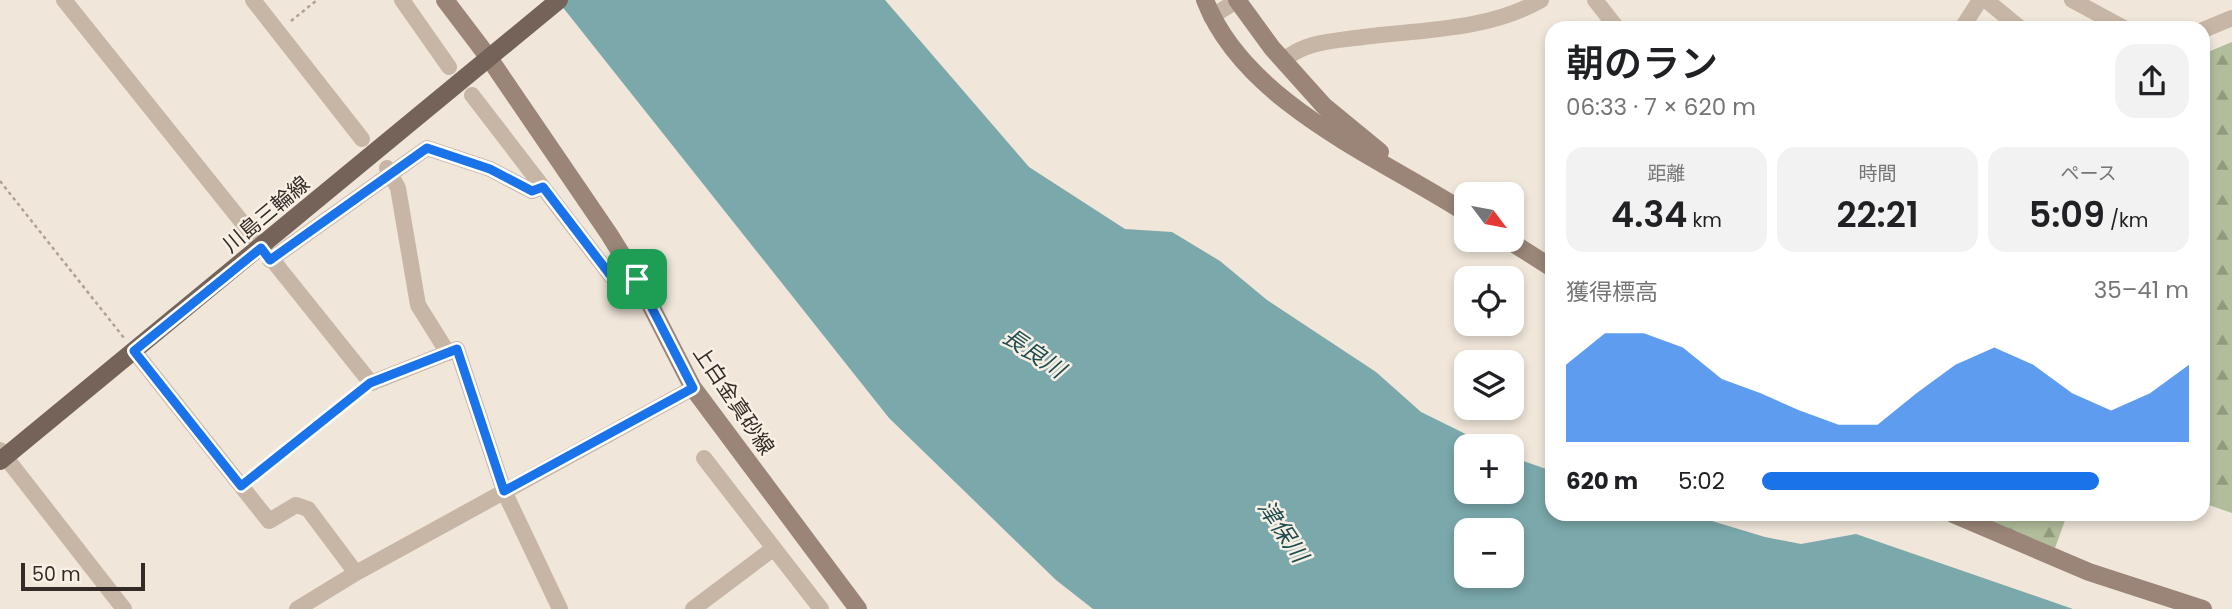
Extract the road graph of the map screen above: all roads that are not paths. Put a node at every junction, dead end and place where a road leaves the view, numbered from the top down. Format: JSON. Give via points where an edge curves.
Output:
{"nodes":[{"id":1,"x":64,"y":0,"type":"edge"},
{"id":2,"x":253,"y":0,"type":"edge"},
{"id":3,"x":402,"y":0,"type":"edge"},
{"id":4,"x":445,"y":0,"type":"edge"},
{"id":5,"x":559,"y":0,"type":"edge"},
{"id":6,"x":1237,"y":0,"type":"edge"},
{"id":7,"x":1541,"y":0,"type":"edge"},
{"id":8,"x":1595,"y":0,"type":"edge"},
{"id":9,"x":1980,"y":0,"type":"edge"},
{"id":10,"x":1986,"y":0,"type":"edge"},
{"id":11,"x":2072,"y":0,"type":"edge"},
{"id":12,"x":1208,"y":8,"type":"edge"},
{"id":13,"x":2232,"y":18,"type":"edge"},
{"id":14,"x":1612,"y":21,"type":"edge"},
{"id":15,"x":1966,"y":21,"type":"edge"},
{"id":16,"x":2012,"y":21,"type":"edge"},
{"id":17,"x":2111,"y":21,"type":"edge"},
{"id":18,"x":2210,"y":27,"type":"edge"},
{"id":19,"x":489,"y":58,"type":"junction"},
{"id":20,"x":1283,"y":61,"type":"junction"},
{"id":21,"x":449,"y":67,"type":"dead end"},
{"id":22,"x":472,"y":95,"type":"dead end"},
{"id":23,"x":362,"y":139,"type":"dead end"},
{"id":24,"x":390,"y":172,"type":"junction"},
{"id":25,"x":543,"y":187,"type":"junction"},
{"id":26,"x":1446,"y":200,"type":"junction"},
{"id":27,"x":1454,"y":205,"type":"edge"},
{"id":28,"x":1524,"y":250,"type":"edge"},
{"id":29,"x":266,"y":254,"type":"junction"},
{"id":30,"x":1545,"y":264,"type":"edge"},
{"id":31,"x":637,"y":279,"type":"junction"},
{"id":32,"x":134,"y":351,"type":"junction"},
{"id":33,"x":448,"y":353,"type":"junction"},
{"id":34,"x":693,"y":388,"type":"junction"},
{"id":35,"x":2,"y":456,"type":"edge"},
{"id":36,"x":704,"y":458,"type":"dead end"},
{"id":37,"x":504,"y":491,"type":"junction"},
{"id":38,"x":1969,"y":521,"type":"edge"},
{"id":39,"x":774,"y":548,"type":"junction"},
{"id":40,"x":356,"y":573,"type":"junction"},
{"id":41,"x":124,"y":609,"type":"edge"},
{"id":42,"x":298,"y":609,"type":"edge"},
{"id":43,"x":560,"y":609,"type":"edge"},
{"id":44,"x":692,"y":609,"type":"edge"},
{"id":45,"x":821,"y":609,"type":"edge"},
{"id":46,"x":858,"y":609,"type":"edge"},
{"id":47,"x":2203,"y":609,"type":"edge"}],
"edges":[{"from":1,"to":29,"type":"street"},
{"from":2,"to":23,"type":"street"},
{"from":3,"to":21,"type":"street"},
{"from":4,"to":19,"type":"street","name":"上白金真砂線"},
{"from":5,"to":19,"type":"main road","name":"川島三輪線"},
{"from":6,"to":12,"type":"street"},
{"from":6,"to":20,"type":"street"},
{"from":7,"to":20,"type":"street","via":[[1523,10],[1472,23],[1325,42],[1295,50]]},
{"from":8,"to":14,"type":"street"},
{"from":9,"to":15,"type":"street"},
{"from":10,"to":16,"type":"street"},
{"from":11,"to":17,"type":"street"},
{"from":12,"to":26,"type":"street","via":[[1259,77],[1315,124]]},
{"from":13,"to":18,"type":"street"},
{"from":19,"to":29,"type":"main road","name":"川島三輪線"},
{"from":19,"to":31,"type":"street","name":"上白金真砂線"},
{"from":20,"to":26,"type":"street","via":[[1324,106]]},
{"from":22,"to":25,"type":"street"},
{"from":24,"to":25,"type":"street","via":[[427,148],[490,169],[532,191]]},
{"from":24,"to":29,"type":"street"},
{"from":24,"to":33,"type":"street","via":[[398,188],[418,305]]},
{"from":25,"to":31,"type":"street","via":[[611,276]]},
{"from":26,"to":27,"type":"street"},
{"from":28,"to":30,"type":"street"},
{"from":29,"to":32,"type":"main road","name":"川島三輪線"},
{"from":29,"to":33,"type":"street","via":[[370,383]]},
{"from":31,"to":34,"type":"street","name":"上白金真砂線"},
{"from":32,"to":35,"type":"main road","name":"川島三輪線"},
{"from":32,"to":40,"type":"street","via":[[269,521],[296,505],[309,509]]},
{"from":33,"to":37,"type":"street","via":[[457,349]]},
{"from":34,"to":37,"type":"street"},
{"from":34,"to":46,"type":"street","name":"上白金真砂線"},
{"from":35,"to":41,"type":"street"},
{"from":36,"to":39,"type":"street"},
{"from":37,"to":40,"type":"street"},
{"from":37,"to":43,"type":"street"},
{"from":38,"to":47,"type":"street","via":[[2089,572]]},
{"from":39,"to":44,"type":"street"},
{"from":39,"to":45,"type":"street"},
{"from":40,"to":42,"type":"street"}]}
